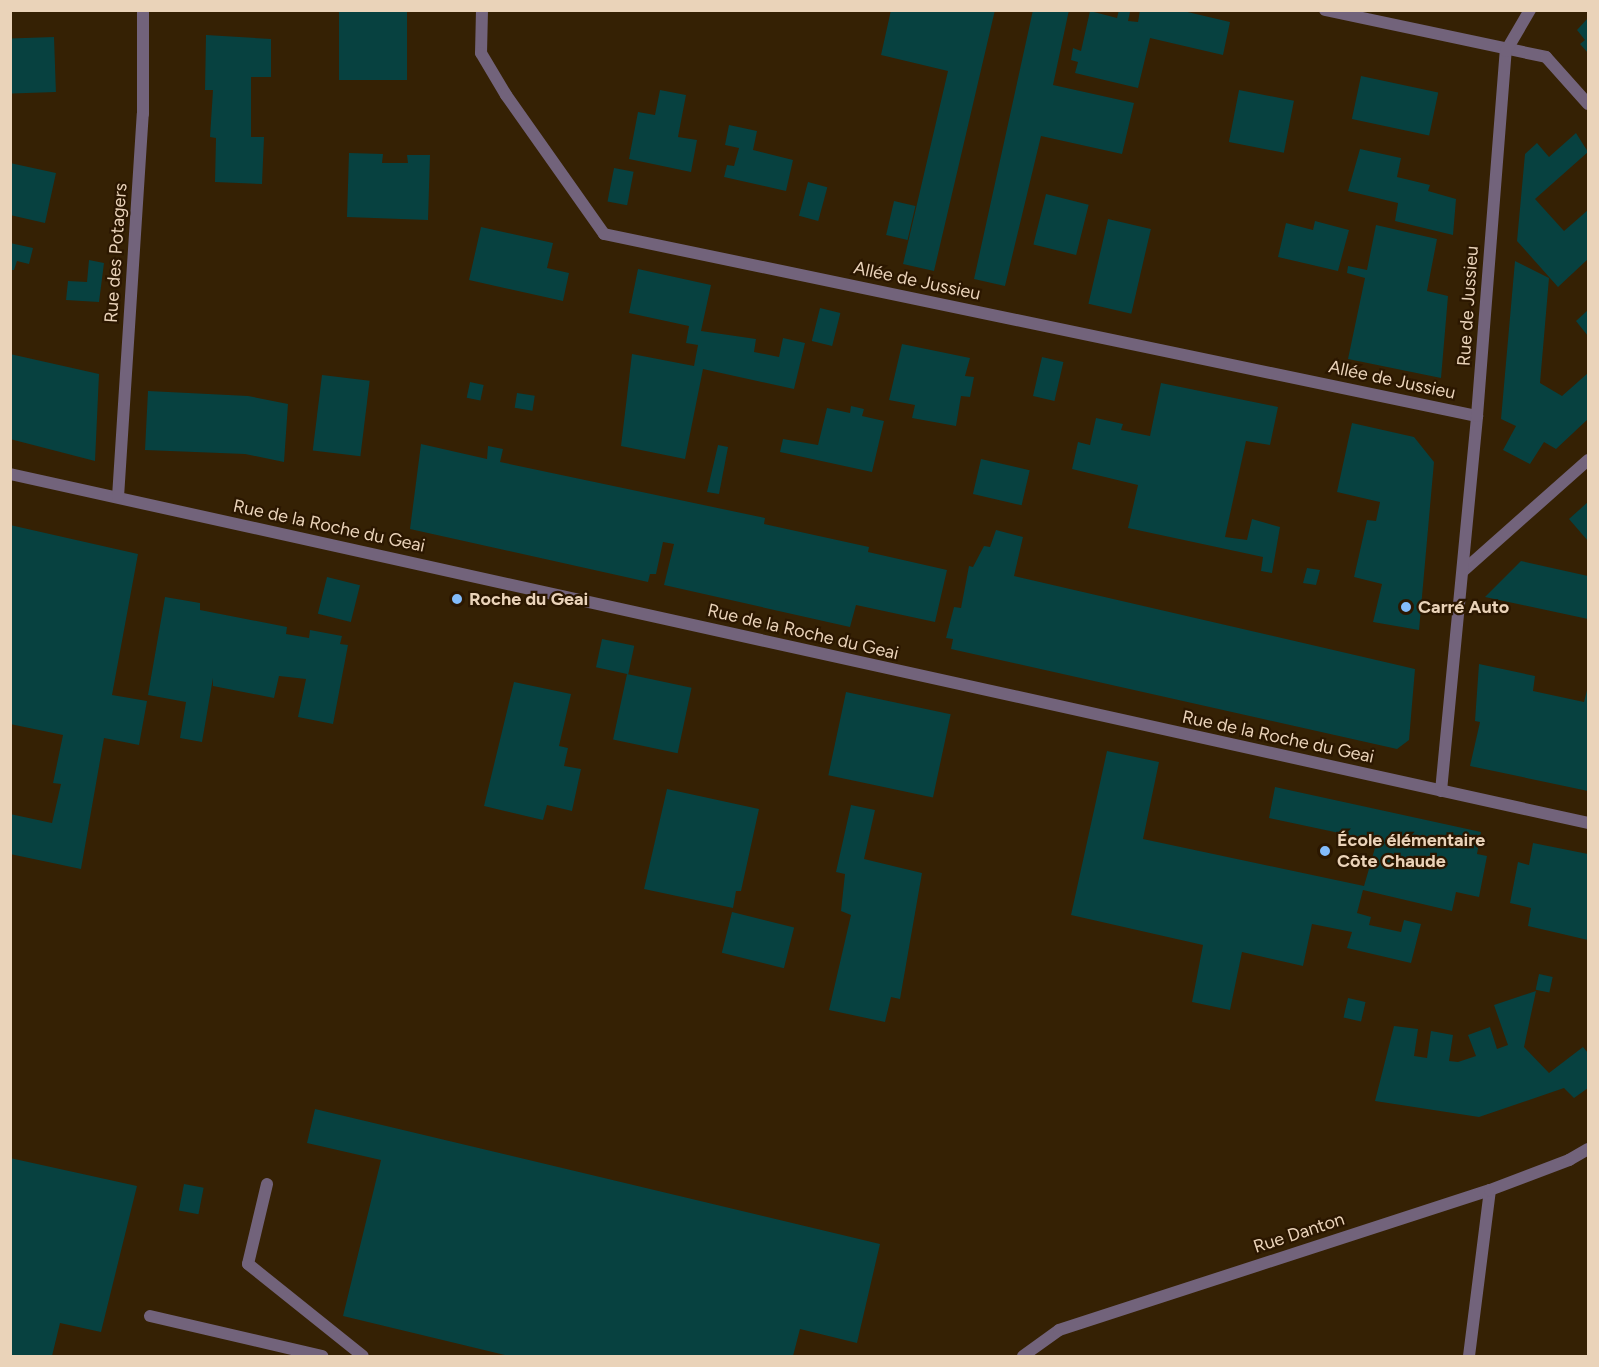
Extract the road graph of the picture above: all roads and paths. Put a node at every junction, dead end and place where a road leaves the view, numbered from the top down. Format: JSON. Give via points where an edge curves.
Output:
{"nodes":[{"id":1,"x":143,"y":10,"type":"edge"},
{"id":2,"x":482,"y":10,"type":"edge"},
{"id":3,"x":1325,"y":10,"type":"edge"},
{"id":4,"x":1530,"y":10,"type":"edge"},
{"id":5,"x":1506,"y":51,"type":"junction"},
{"id":6,"x":1588,"y":104,"type":"edge"},
{"id":7,"x":1477,"y":416,"type":"junction"},
{"id":8,"x":1588,"y":460,"type":"edge"},
{"id":9,"x":10,"y":474,"type":"edge"},
{"id":10,"x":118,"y":497,"type":"junction"},
{"id":11,"x":1463,"y":571,"type":"junction"},
{"id":12,"x":1441,"y":791,"type":"junction"},
{"id":13,"x":1588,"y":823,"type":"edge"},
{"id":14,"x":1588,"y":1149,"type":"edge"},
{"id":15,"x":267,"y":1184,"type":"dead end"},
{"id":16,"x":1490,"y":1191,"type":"junction"},
{"id":17,"x":150,"y":1316,"type":"dead end"},
{"id":18,"x":322,"y":1356,"type":"edge"},
{"id":19,"x":363,"y":1356,"type":"edge"},
{"id":20,"x":1023,"y":1356,"type":"edge"},
{"id":21,"x":1469,"y":1356,"type":"edge"}],
"edges":[{"from":1,"to":10,"type":"street","name":"Rue des Potagers","via":[[143,114]]},
{"from":2,"to":7,"type":"street","name":"Allée de Jussieu","via":[[482,52],[506,95],[604,234]]},
{"from":3,"to":5,"type":"street"},
{"from":4,"to":5,"type":"street","name":"Rue de Jussieu"},
{"from":5,"to":6,"type":"street","via":[[1546,57]]},
{"from":5,"to":7,"type":"street","name":"Rue de Jussieu"},
{"from":7,"to":11,"type":"street","name":"Rue de Jussieu"},
{"from":8,"to":11,"type":"street"},
{"from":9,"to":10,"type":"street","name":"Rue de la Roche du Geai"},
{"from":10,"to":12,"type":"street","name":"Rue de la Roche du Geai"},
{"from":11,"to":12,"type":"street","name":"Rue de Jussieu"},
{"from":12,"to":13,"type":"street","name":"Rue de la Roche du Geai"},
{"from":14,"to":16,"type":"street","name":"Rue Danton"},
{"from":15,"to":19,"type":"street","via":[[249,1264]]},
{"from":16,"to":20,"type":"street","name":"Rue Danton","via":[[1059,1330]]},
{"from":16,"to":21,"type":"street"},
{"from":17,"to":18,"type":"street"}]}
